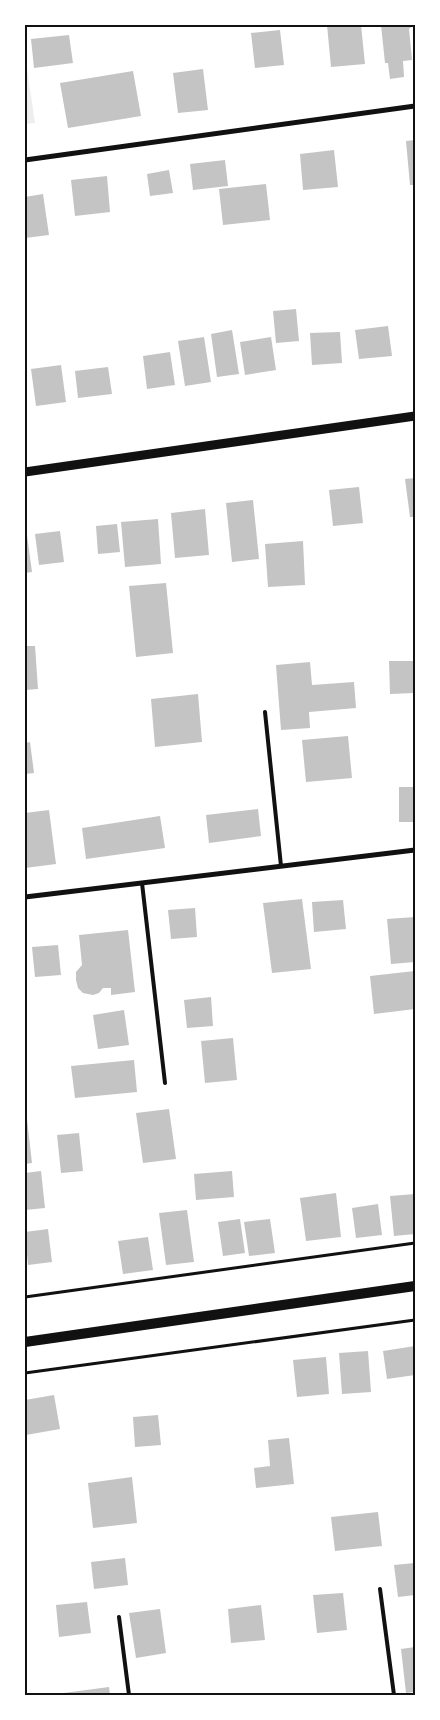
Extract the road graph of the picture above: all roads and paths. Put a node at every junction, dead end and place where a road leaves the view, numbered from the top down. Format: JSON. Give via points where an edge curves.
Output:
{"nodes":[{"id":1,"x":415,"y":106,"type":"edge"},
{"id":2,"x":25,"y":160,"type":"edge"},
{"id":3,"x":415,"y":416,"type":"edge"},
{"id":4,"x":25,"y":472,"type":"edge"},
{"id":5,"x":265,"y":712,"type":"dead end"},
{"id":6,"x":415,"y":850,"type":"edge"},
{"id":7,"x":281,"y":866,"type":"junction"},
{"id":8,"x":142,"y":883,"type":"junction"},
{"id":9,"x":25,"y":897,"type":"edge"},
{"id":10,"x":165,"y":1083,"type":"dead end"},
{"id":11,"x":415,"y":1243,"type":"edge"},
{"id":12,"x":415,"y":1286,"type":"edge"},
{"id":13,"x":25,"y":1297,"type":"edge"},
{"id":14,"x":415,"y":1320,"type":"edge"},
{"id":15,"x":25,"y":1342,"type":"edge"},
{"id":16,"x":25,"y":1373,"type":"edge"},
{"id":17,"x":380,"y":1589,"type":"dead end"},
{"id":18,"x":119,"y":1617,"type":"dead end"},
{"id":19,"x":129,"y":1695,"type":"edge"},
{"id":20,"x":394,"y":1695,"type":"edge"}],
"edges":[{"from":1,"to":2,"type":"street"},
{"from":3,"to":4,"type":"street"},
{"from":5,"to":7,"type":"lane"},
{"from":6,"to":7,"type":"street"},
{"from":7,"to":8,"type":"street"},
{"from":8,"to":9,"type":"street"},
{"from":8,"to":10,"type":"lane"},
{"from":11,"to":13,"type":"path"},
{"from":12,"to":15,"type":"main road"},
{"from":14,"to":16,"type":"path"},
{"from":17,"to":20,"type":"lane"},
{"from":18,"to":19,"type":"lane"}]}
